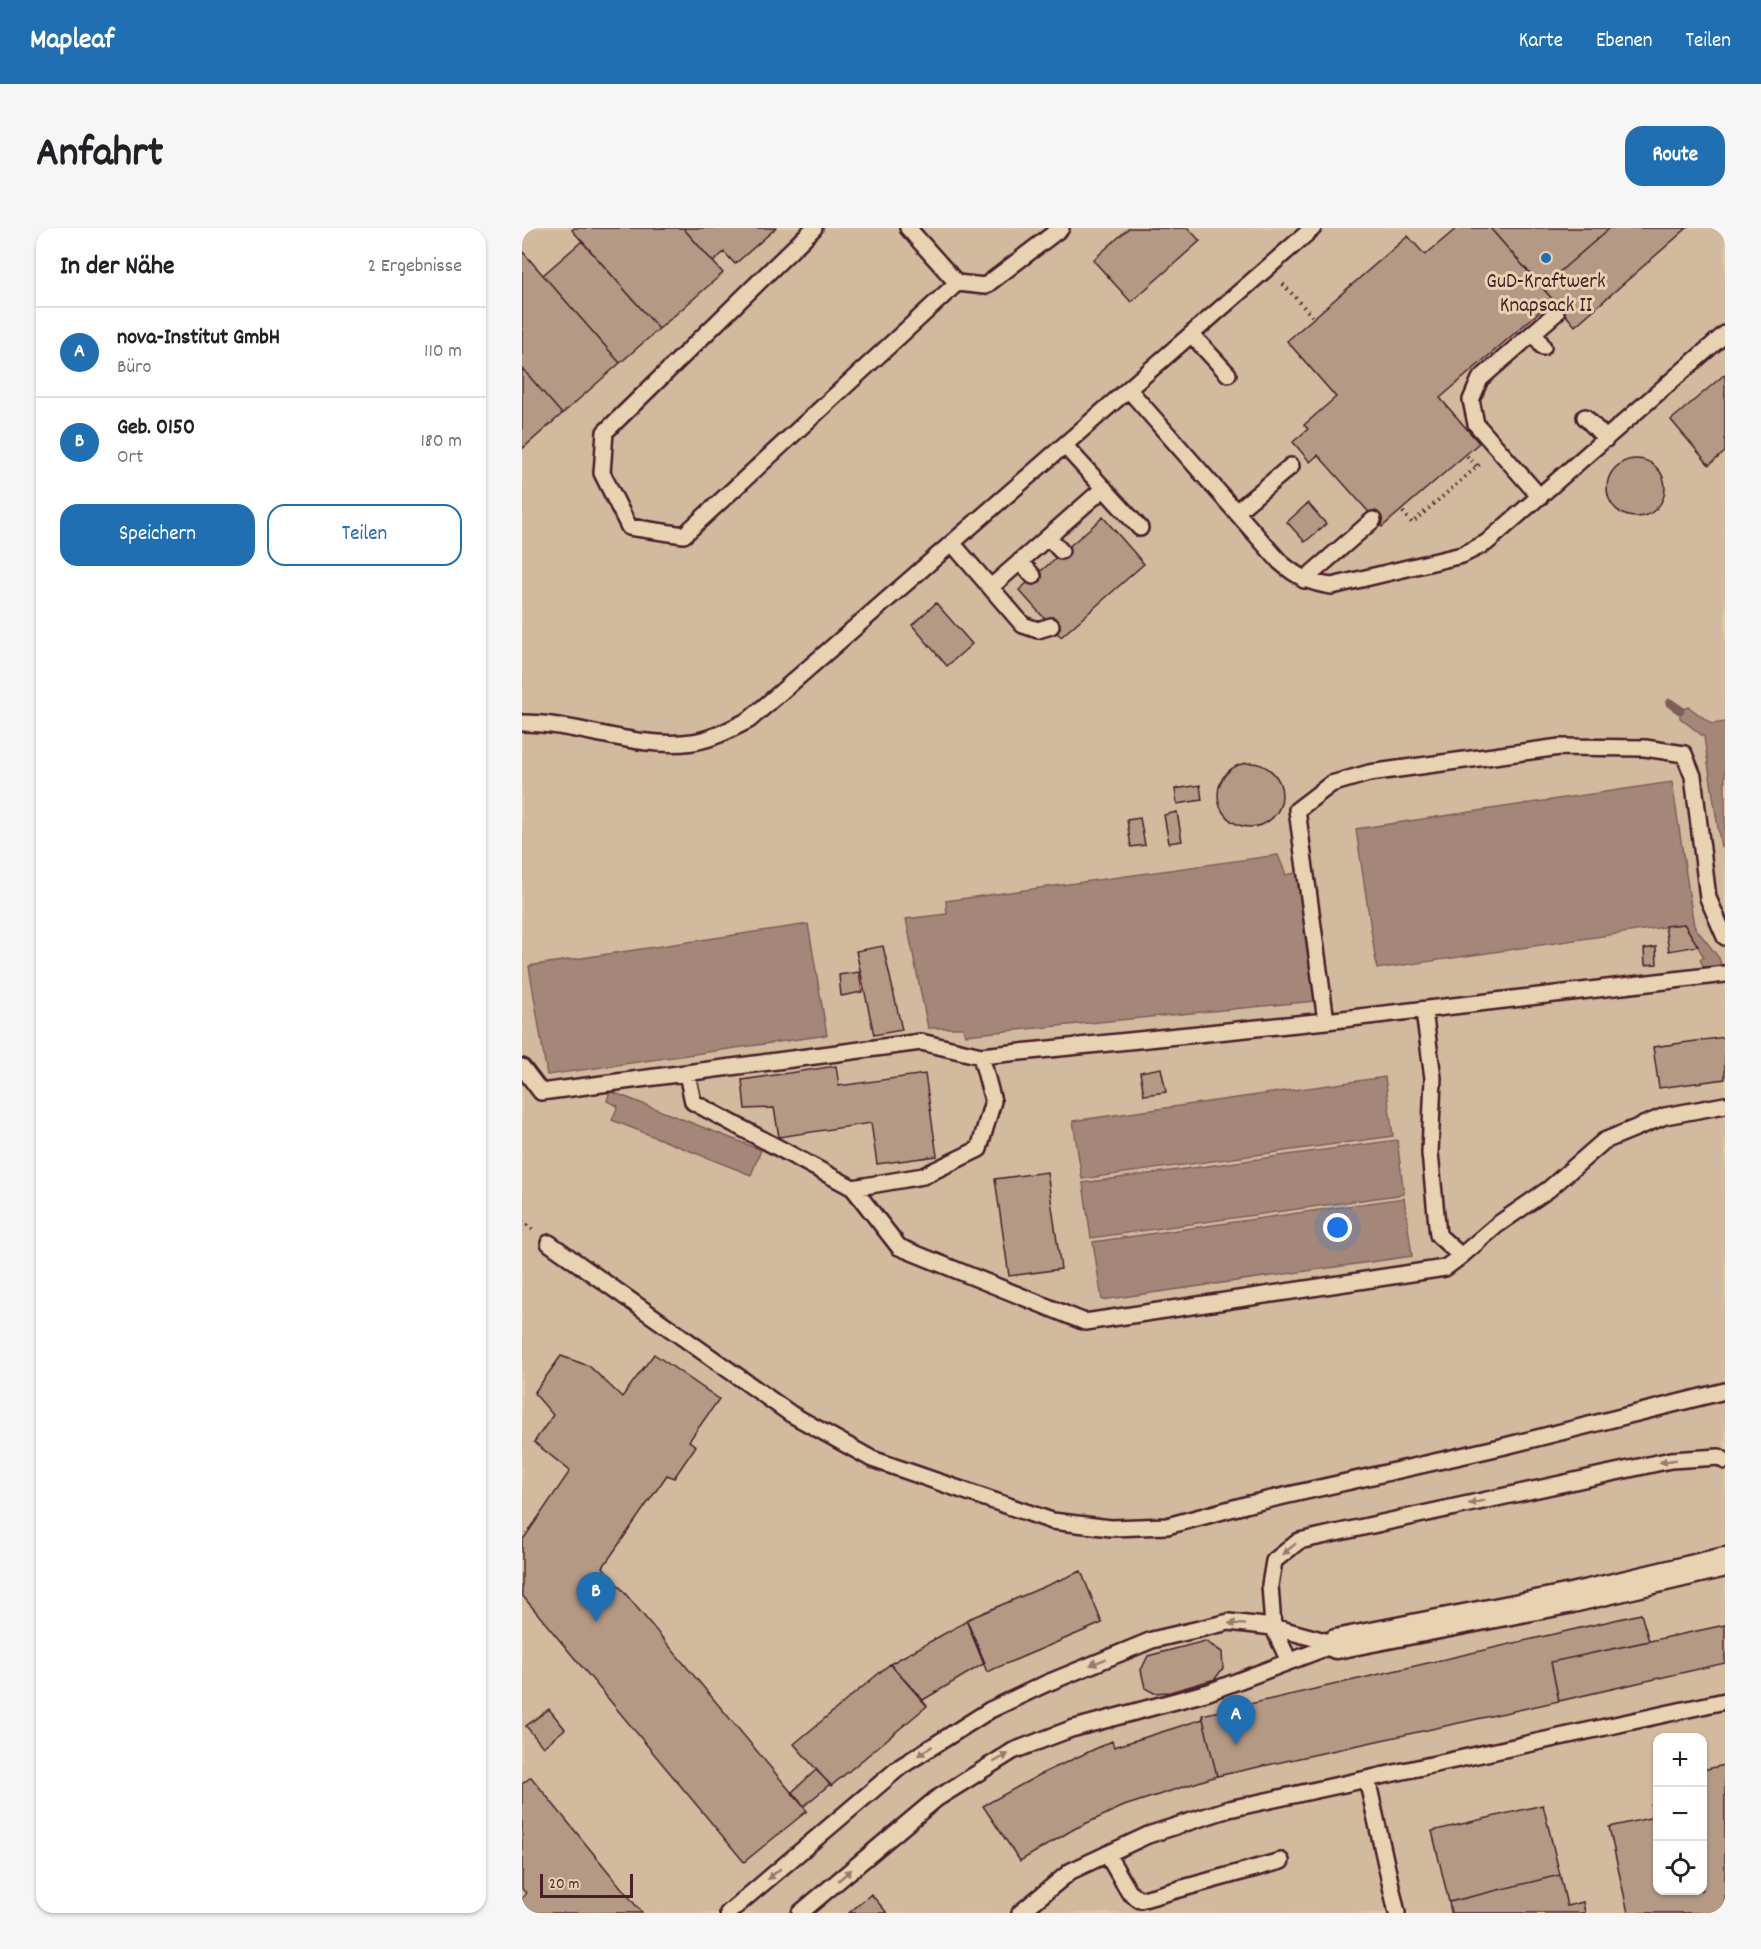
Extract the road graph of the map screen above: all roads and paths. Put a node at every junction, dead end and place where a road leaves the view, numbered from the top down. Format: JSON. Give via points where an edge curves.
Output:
{"nodes":[{"id":1,"x":814,"y":228,"type":"edge"},
{"id":2,"x":908,"y":228,"type":"edge"},
{"id":3,"x":1061,"y":228,"type":"edge"},
{"id":4,"x":1313,"y":228,"type":"edge"},
{"id":5,"x":1269,"y":267,"type":"junction"},
{"id":6,"x":957,"y":283,"type":"junction"},
{"id":7,"x":1556,"y":313,"type":"dead end"},
{"id":8,"x":1312,"y":316,"type":"dead end"},
{"id":9,"x":1534,"y":332,"type":"junction"},
{"id":10,"x":1192,"y":334,"type":"junction"},
{"id":11,"x":1725,"y":334,"type":"edge"},
{"id":12,"x":1544,"y":347,"type":"dead end"},
{"id":13,"x":1228,"y":374,"type":"dead end"},
{"id":14,"x":1129,"y":390,"type":"junction"},
{"id":15,"x":1585,"y":417,"type":"dead end"},
{"id":16,"x":1606,"y":439,"type":"junction"},
{"id":17,"x":1065,"y":446,"type":"junction"},
{"id":18,"x":1498,"y":449,"type":"junction"},
{"id":19,"x":1467,"y":456,"type":"dead end"},
{"id":20,"x":1291,"y":466,"type":"dead end"},
{"id":21,"x":1477,"y":467,"type":"junction"},
{"id":22,"x":1104,"y":488,"type":"junction"},
{"id":23,"x":1540,"y":497,"type":"junction"},
{"id":24,"x":1236,"y":512,"type":"junction"},
{"id":25,"x":1403,"y":512,"type":"dead end"},
{"id":26,"x":1373,"y":520,"type":"dead end"},
{"id":27,"x":1140,"y":528,"type":"dead end"},
{"id":28,"x":1048,"y":537,"type":"junction"},
{"id":29,"x":952,"y":543,"type":"junction"},
{"id":30,"x":1061,"y":551,"type":"dead end"},
{"id":31,"x":1020,"y":561,"type":"junction"},
{"id":32,"x":1033,"y":576,"type":"dead end"},
{"id":33,"x":1304,"y":580,"type":"junction"},
{"id":34,"x":991,"y":587,"type":"junction"},
{"id":35,"x":1051,"y":626,"type":"dead end"},
{"id":36,"x":522,"y":723,"type":"edge"},
{"id":37,"x":1725,"y":937,"type":"edge"},
{"id":38,"x":1725,"y":974,"type":"edge"},
{"id":39,"x":1424,"y":1011,"type":"junction"},
{"id":40,"x":1326,"y":1021,"type":"junction"},
{"id":41,"x":981,"y":1056,"type":"junction"},
{"id":42,"x":522,"y":1067,"type":"edge"},
{"id":43,"x":687,"y":1074,"type":"junction"},
{"id":44,"x":1725,"y":1105,"type":"edge"},
{"id":45,"x":853,"y":1188,"type":"junction"},
{"id":46,"x":549,"y":1243,"type":"dead end"},
{"id":47,"x":1461,"y":1256,"type":"junction"},
{"id":48,"x":1725,"y":1391,"type":"edge"},
{"id":49,"x":1725,"y":1461,"type":"edge"},
{"id":50,"x":1725,"y":1562,"type":"edge"},
{"id":51,"x":1273,"y":1627,"type":"junction"},
{"id":52,"x":1336,"y":1644,"type":"junction"},
{"id":53,"x":1289,"y":1661,"type":"junction"},
{"id":54,"x":1725,"y":1701,"type":"edge"},
{"id":55,"x":1367,"y":1779,"type":"junction"},
{"id":56,"x":1107,"y":1854,"type":"junction"},
{"id":57,"x":1281,"y":1861,"type":"dead end"},
{"id":58,"x":728,"y":1913,"type":"edge"},
{"id":59,"x":800,"y":1913,"type":"edge"},
{"id":60,"x":1020,"y":1913,"type":"edge"},
{"id":61,"x":1397,"y":1913,"type":"edge"}],
"edges":[{"from":1,"to":6,"type":"lane","via":[[605,432],[602,473],[629,527],[684,535]]},
{"from":2,"to":6,"type":"lane"},
{"from":3,"to":6,"type":"lane","via":[[985,286]]},
{"from":4,"to":5,"type":"lane"},
{"from":5,"to":8,"type":"path"},
{"from":5,"to":10,"type":"lane"},
{"from":7,"to":9,"type":"lane"},
{"from":9,"to":12,"type":"lane"},
{"from":9,"to":18,"type":"lane","via":[[1474,388],[1472,413],[1476,424]]},
{"from":10,"to":13,"type":"lane"},
{"from":10,"to":14,"type":"lane"},
{"from":11,"to":16,"type":"lane"},
{"from":14,"to":17,"type":"lane"},
{"from":14,"to":24,"type":"lane"},
{"from":15,"to":16,"type":"lane"},
{"from":16,"to":23,"type":"lane"},
{"from":17,"to":22,"type":"lane"},
{"from":17,"to":29,"type":"lane"},
{"from":18,"to":21,"type":"path"},
{"from":18,"to":23,"type":"lane"},
{"from":19,"to":21,"type":"path"},
{"from":20,"to":24,"type":"lane"},
{"from":21,"to":25,"type":"path","via":[[1412,523]]},
{"from":22,"to":27,"type":"lane"},
{"from":22,"to":28,"type":"lane"},
{"from":23,"to":33,"type":"lane","via":[[1486,543],[1462,555],[1351,583],[1332,586]]},
{"from":24,"to":33,"type":"lane","via":[[1280,562]]},
{"from":26,"to":33,"type":"lane"},
{"from":28,"to":30,"type":"lane"},
{"from":28,"to":31,"type":"lane"},
{"from":29,"to":34,"type":"lane"},
{"from":29,"to":36,"type":"lane","via":[[749,720],[723,734],[695,742],[664,744]]},
{"from":31,"to":32,"type":"lane"},
{"from":31,"to":34,"type":"lane"},
{"from":34,"to":35,"type":"lane","via":[[1023,625],[1038,630]]},
{"from":37,"to":40,"type":"lane","via":[[1708,898],[1693,776],[1684,754],[1645,748],[1560,747],[1369,773],[1331,783],[1297,810]]},
{"from":38,"to":39,"type":"lane"},
{"from":39,"to":40,"type":"lane"},
{"from":39,"to":47,"type":"lane","via":[[1433,1078],[1430,1153],[1438,1234]]},
{"from":40,"to":41,"type":"lane"},
{"from":41,"to":43,"type":"lane","via":[[921,1042]]},
{"from":41,"to":45,"type":"lane","via":[[993,1101],[979,1149],[923,1176]]},
{"from":42,"to":43,"type":"lane","via":[[541,1092]]},
{"from":43,"to":45,"type":"lane","via":[[693,1102]]},
{"from":44,"to":47,"type":"lane","via":[[1665,1116],[1604,1141]]},
{"from":45,"to":47,"type":"lane","via":[[899,1248],[1084,1322],[1445,1268]]},
{"from":46,"to":48,"type":"lane","via":[[791,1414],[872,1458],[1052,1521],[1111,1528],[1167,1526],[1249,1503]]},
{"from":49,"to":51,"type":"lane","one_way":true,"via":[[1671,1460],[1299,1541],[1274,1561],[1270,1585]]},
{"from":50,"to":52,"type":"street","via":[[1572,1598]]},
{"from":51,"to":52,"type":"lane"},
{"from":51,"to":53,"type":"lane"},
{"from":51,"to":58,"type":"lane","one_way":true,"via":[[1229,1623],[1152,1640],[990,1710],[900,1767]]},
{"from":52,"to":53,"type":"lane"},
{"from":59,"to":53,"type":"lane","one_way":true,"via":[[936,1799],[1013,1751],[1071,1729],[1209,1692]]},
{"from":54,"to":55,"type":"lane"},
{"from":55,"to":56,"type":"lane","via":[[1228,1809],[1148,1834]]},
{"from":55,"to":61,"type":"lane"},
{"from":56,"to":57,"type":"lane","via":[[1129,1892],[1140,1900]]},
{"from":56,"to":60,"type":"lane","via":[[1071,1871]]}]}
